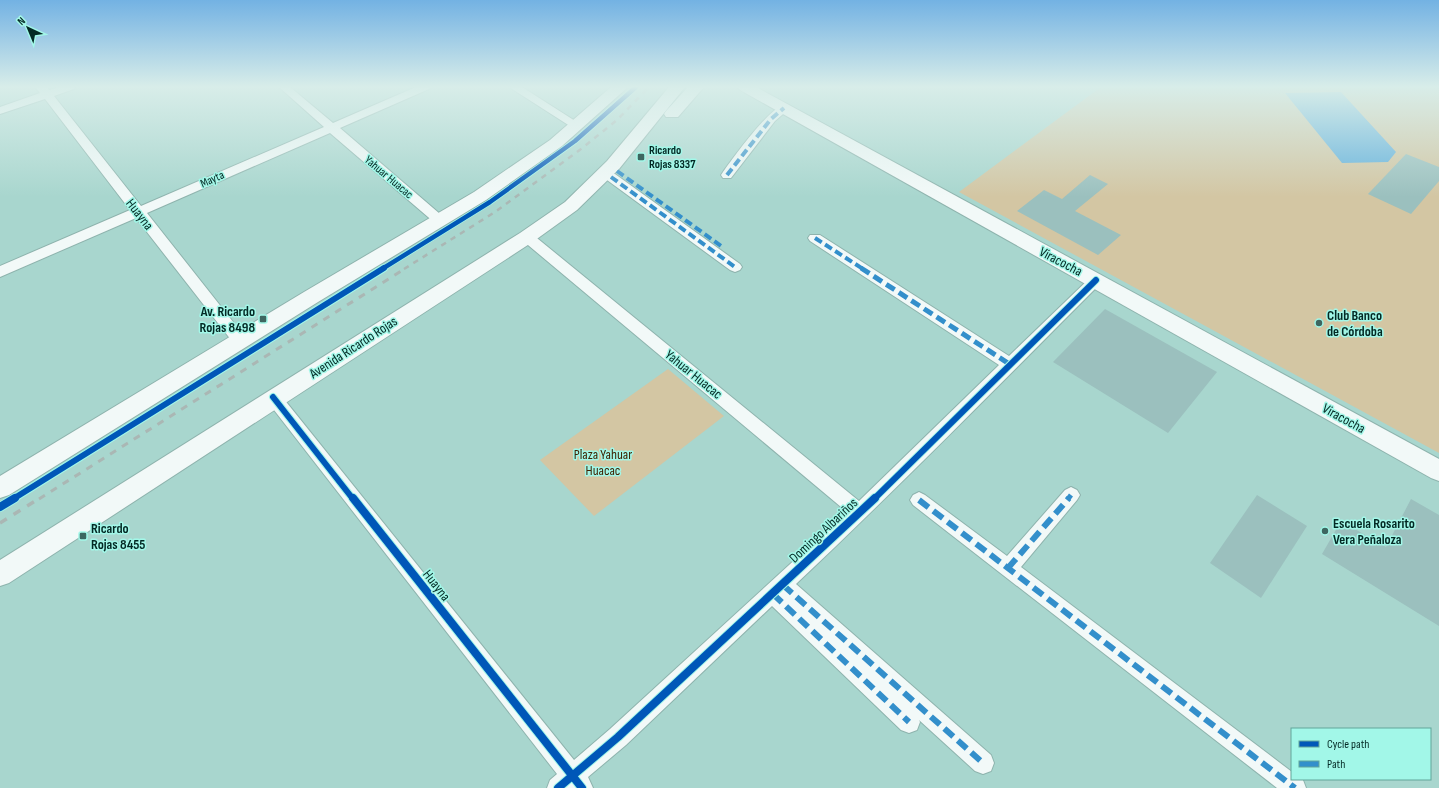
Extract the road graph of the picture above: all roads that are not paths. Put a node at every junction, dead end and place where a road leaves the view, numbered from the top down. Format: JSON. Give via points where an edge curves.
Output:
{"nodes":[{"id":1,"x":69,"y":124,"type":"edge"},
{"id":2,"x":325,"y":124,"type":"edge"},
{"id":3,"x":340,"y":124,"type":"edge"},
{"id":4,"x":573,"y":124,"type":"edge"},
{"id":5,"x":579,"y":124,"type":"edge"},
{"id":6,"x":648,"y":124,"type":"edge"},
{"id":7,"x":661,"y":124,"type":"edge"},
{"id":8,"x":767,"y":124,"type":"edge"},
{"id":9,"x":813,"y":124,"type":"edge"},
{"id":10,"x":577,"y":126,"type":"junction"},
{"id":11,"x":330,"y":128,"type":"junction"},
{"id":12,"x":614,"y":174,"type":"junction"},
{"id":13,"x":727,"y":175,"type":"dead end"},
{"id":14,"x":571,"y":206,"type":"junction"},
{"id":15,"x":137,"y":211,"type":"junction"},
{"id":16,"x":440,"y":220,"type":"junction"},
{"id":17,"x":527,"y":237,"type":"junction"},
{"id":18,"x":815,"y":238,"type":"dead end"},
{"id":19,"x":724,"y":248,"type":"dead end"},
{"id":20,"x":735,"y":267,"type":"dead end"},
{"id":21,"x":0,"y":272,"type":"edge"},
{"id":22,"x":1096,"y":280,"type":"junction"},
{"id":23,"x":240,"y":341,"type":"junction"},
{"id":24,"x":1011,"y":364,"type":"junction"},
{"id":25,"x":273,"y":397,"type":"junction"},
{"id":26,"x":1439,"y":471,"type":"edge"},
{"id":27,"x":0,"y":488,"type":"edge"},
{"id":28,"x":1071,"y":495,"type":"dead end"},
{"id":29,"x":919,"y":500,"type":"dead end"},
{"id":30,"x":860,"y":512,"type":"junction"},
{"id":31,"x":1008,"y":568,"type":"junction"},
{"id":32,"x":0,"y":574,"type":"edge"},
{"id":33,"x":778,"y":589,"type":"junction"},
{"id":34,"x":909,"y":722,"type":"dead end"},
{"id":35,"x":983,"y":763,"type":"dead end"},
{"id":36,"x":571,"y":784,"type":"edge"},
{"id":37,"x":1295,"y":788,"type":"edge"}],
"edges":[{"from":1,"to":15,"type":"street","name":"Huayna"},
{"from":2,"to":11,"type":"street","name":"Yahuar Huacac"},
{"from":3,"to":11,"type":"street","name":"Mayta"},
{"from":4,"to":10,"type":"street"},
{"from":5,"to":10,"type":"main road"},
{"from":6,"to":14,"type":"main road","name":"Avenida Ricardo Rojas","via":[[622,156]]},
{"from":7,"to":12,"type":"main road"},
{"from":8,"to":13,"type":"street"},
{"from":9,"to":22,"type":"main road","name":"Viracocha"},
{"from":10,"to":16,"type":"main road","via":[[521,169]]},
{"from":11,"to":15,"type":"street","name":"Mayta"},
{"from":11,"to":16,"type":"street","name":"Yahuar Huacac"},
{"from":12,"to":14,"type":"main road"},
{"from":12,"to":19,"type":"street"},
{"from":12,"to":20,"type":"street"},
{"from":14,"to":17,"type":"main road","name":"Avenida Ricardo Rojas"},
{"from":15,"to":21,"type":"street","name":"Mayta"},
{"from":15,"to":23,"type":"street","name":"Huayna"},
{"from":16,"to":23,"type":"main road"},
{"from":17,"to":25,"type":"main road","name":"Avenida Ricardo Rojas"},
{"from":17,"to":30,"type":"street","name":"Yahuar Huacac"},
{"from":18,"to":24,"type":"street"},
{"from":22,"to":24,"type":"street","name":"Domingo Albariños"},
{"from":22,"to":26,"type":"main road","name":"Viracocha"},
{"from":23,"to":27,"type":"main road"},
{"from":24,"to":30,"type":"street","name":"Domingo Albariños"},
{"from":25,"to":32,"type":"main road","name":"Avenida Ricardo Rojas"},
{"from":25,"to":36,"type":"street","name":"Huayna"},
{"from":28,"to":31,"type":"street"},
{"from":29,"to":31,"type":"street"},
{"from":30,"to":33,"type":"street","name":"Domingo Albariños"},
{"from":31,"to":37,"type":"street"},
{"from":33,"to":34,"type":"street"},
{"from":33,"to":35,"type":"street"},
{"from":33,"to":36,"type":"street","name":"Domingo Albariños"}]}
